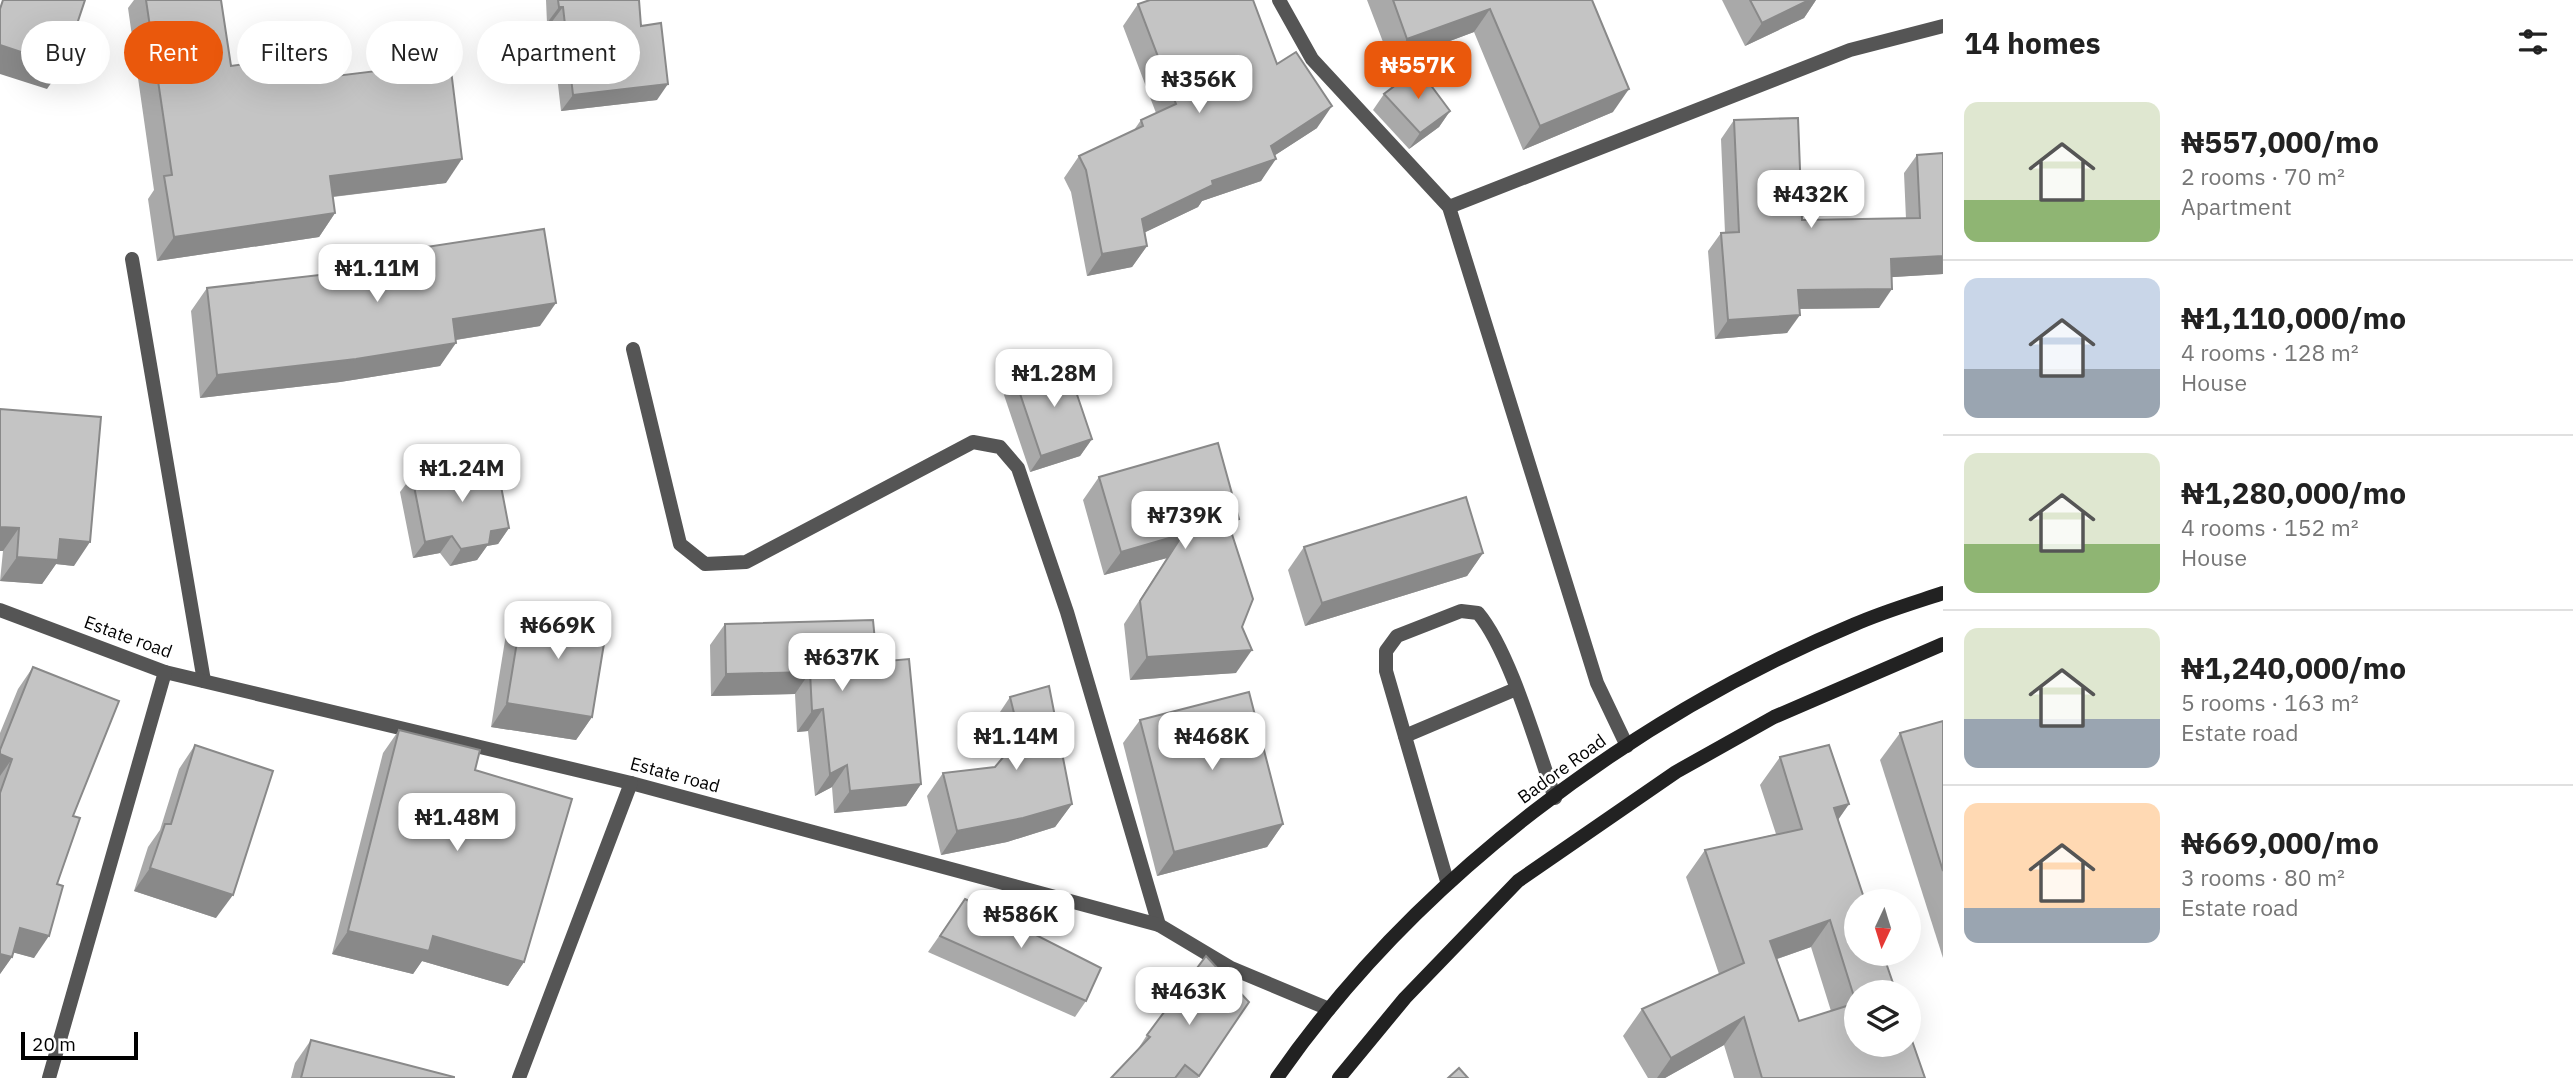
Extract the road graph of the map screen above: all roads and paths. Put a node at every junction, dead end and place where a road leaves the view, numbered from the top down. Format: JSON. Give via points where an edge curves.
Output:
{"nodes":[{"id":1,"x":1279,"y":0,"type":"edge"},
{"id":2,"x":1943,"y":26,"type":"edge"},
{"id":3,"x":1450,"y":207,"type":"junction"},
{"id":4,"x":132,"y":259,"type":"dead end"},
{"id":5,"x":633,"y":349,"type":"dead end"},
{"id":6,"x":1943,"y":593,"type":"edge"},
{"id":7,"x":0,"y":610,"type":"edge"},
{"id":8,"x":1943,"y":644,"type":"edge"},
{"id":9,"x":165,"y":672,"type":"junction"},
{"id":10,"x":204,"y":681,"type":"junction"},
{"id":11,"x":1516,"y":689,"type":"junction"},
{"id":12,"x":1405,"y":736,"type":"junction"},
{"id":13,"x":1627,"y":746,"type":"junction"},
{"id":14,"x":631,"y":783,"type":"junction"},
{"id":15,"x":1555,"y":798,"type":"junction"},
{"id":16,"x":1447,"y":881,"type":"junction"},
{"id":17,"x":1159,"y":925,"type":"junction"},
{"id":18,"x":1329,"y":1009,"type":"junction"},
{"id":19,"x":49,"y":1078,"type":"edge"},
{"id":20,"x":519,"y":1078,"type":"edge"},
{"id":21,"x":1277,"y":1078,"type":"edge"},
{"id":22,"x":1339,"y":1078,"type":"edge"}],
"edges":[{"from":1,"to":3,"type":"street","via":[[1312,59]]},
{"from":2,"to":3,"type":"street","via":[[1850,50]]},
{"from":3,"to":13,"type":"street","via":[[1597,683]]},
{"from":4,"to":10,"type":"street"},
{"from":5,"to":17,"type":"street","via":[[680,544],[705,564],[746,562],[973,442],[1000,447],[1018,468],[1063,599]]},
{"from":6,"to":13,"type":"main road","name":"Badore Road","via":[[1854,624],[1756,670]]},
{"from":7,"to":9,"type":"street","name":"Estate road"},
{"from":8,"to":22,"type":"main road","via":[[1774,717],[1676,772],[1518,881],[1405,998]]},
{"from":9,"to":10,"type":"street","name":"Estate road"},
{"from":9,"to":19,"type":"street"},
{"from":10,"to":14,"type":"street","name":"Estate road"},
{"from":11,"to":12,"type":"street"},
{"from":11,"to":12,"type":"street","via":[[1489,627],[1478,613],[1461,611],[1397,636],[1387,651],[1386,671]]},
{"from":11,"to":15,"type":"street"},
{"from":12,"to":16,"type":"street"},
{"from":13,"to":15,"type":"main road","name":"Badore Road"},
{"from":14,"to":17,"type":"street","name":"Estate road"},
{"from":14,"to":20,"type":"street"},
{"from":15,"to":16,"type":"main road","name":"Badore Road"},
{"from":16,"to":18,"type":"main road","name":"Badore Road"},
{"from":17,"to":18,"type":"street","name":"Estate road","via":[[1231,968]]},
{"from":18,"to":21,"type":"main road","name":"Badore Road"}]}
